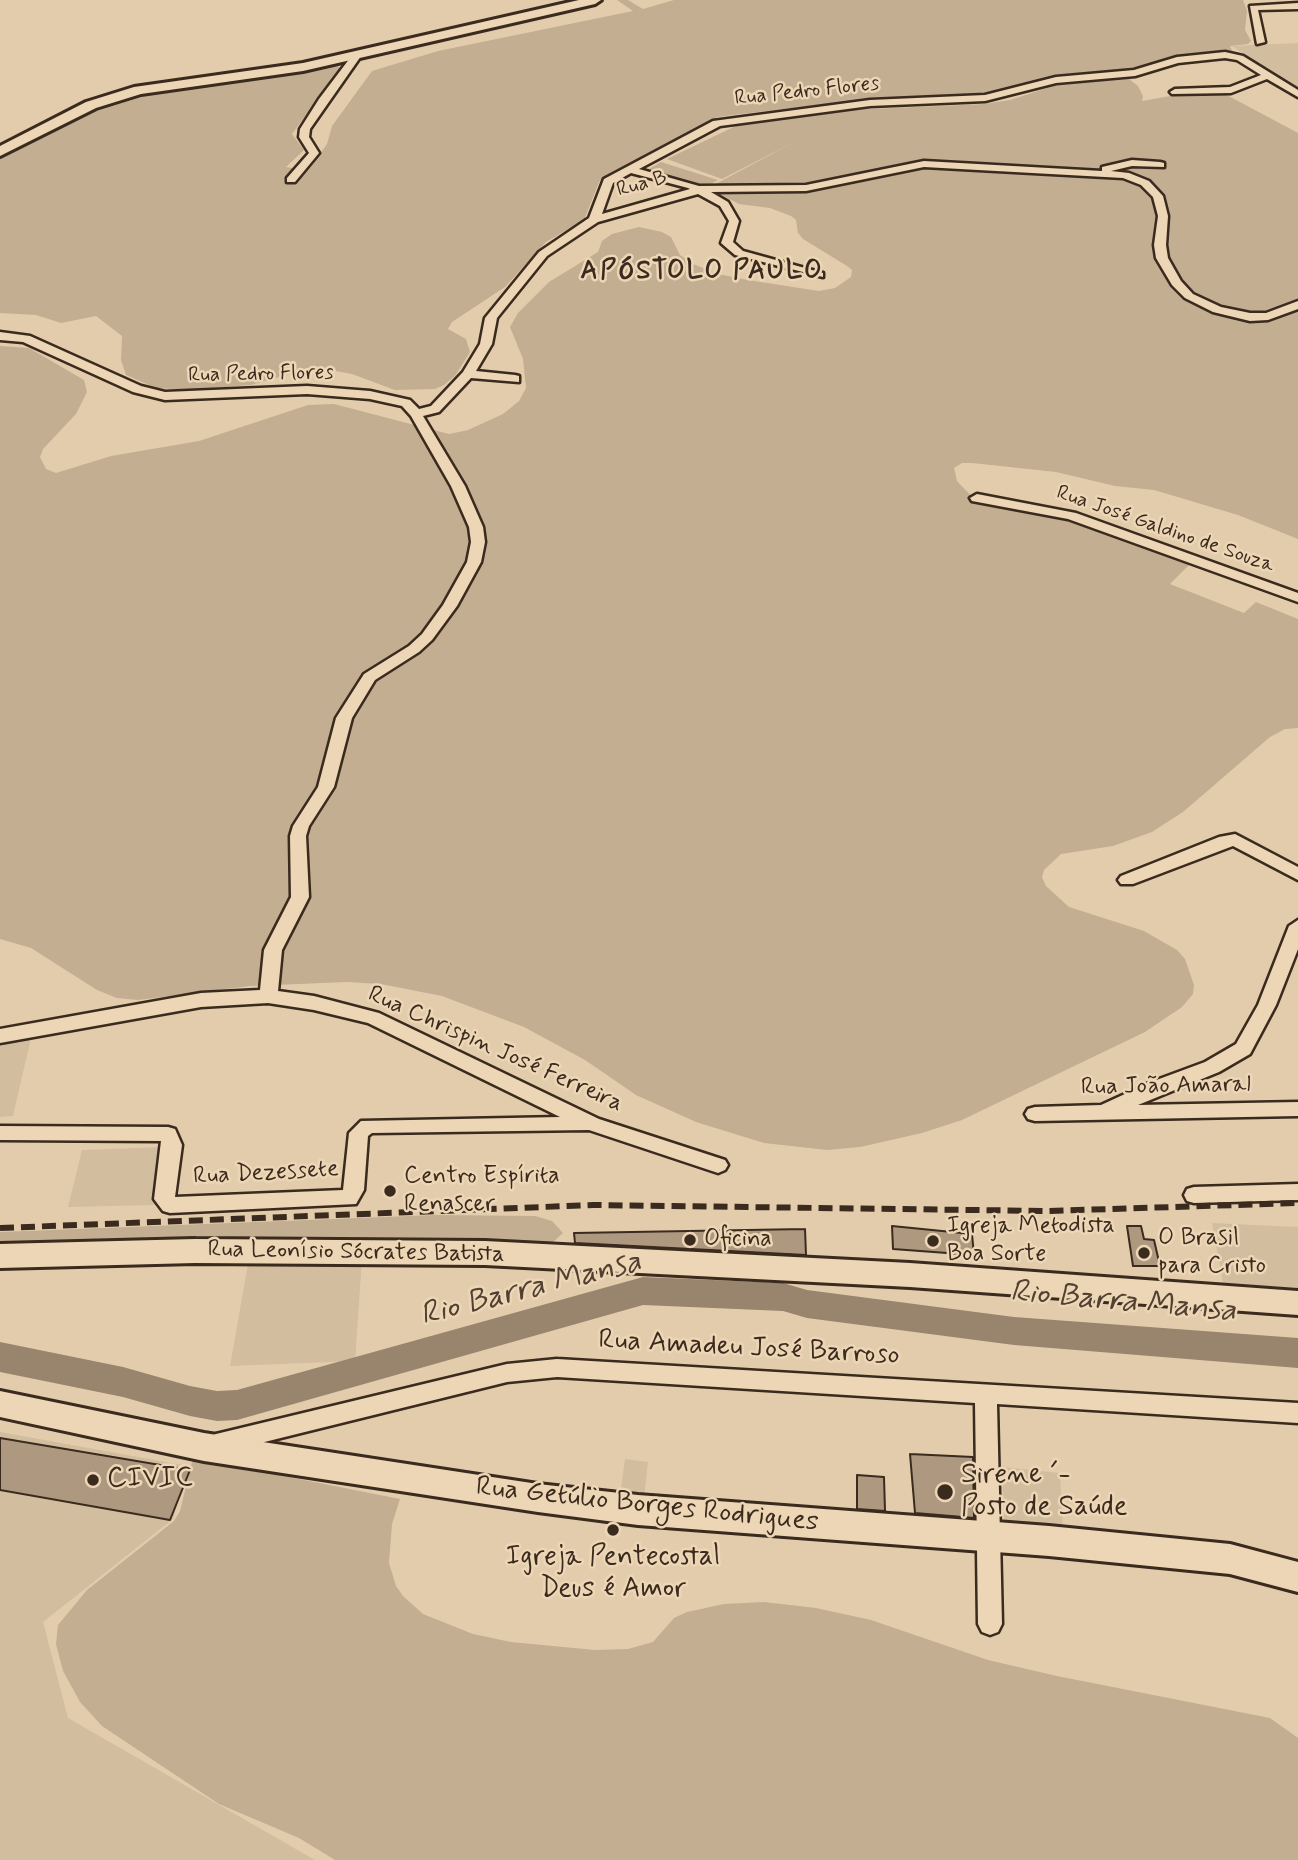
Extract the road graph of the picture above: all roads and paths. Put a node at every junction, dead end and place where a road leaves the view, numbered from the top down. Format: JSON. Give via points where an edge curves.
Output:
{"nodes":[{"id":1,"x":595,"y":0,"type":"edge"},
{"id":2,"x":1298,"y":6,"type":"edge"},
{"id":3,"x":1260,"y":42,"type":"dead end"},
{"id":4,"x":356,"y":56,"type":"junction"},
{"id":5,"x":1267,"y":76,"type":"junction"},
{"id":6,"x":1175,"y":92,"type":"dead end"},
{"id":7,"x":1298,"y":94,"type":"edge"},
{"id":8,"x":0,"y":152,"type":"edge"},
{"id":9,"x":1160,"y":164,"type":"dead end"},
{"id":10,"x":629,"y":169,"type":"junction"},
{"id":11,"x":1101,"y":173,"type":"junction"},
{"id":12,"x":291,"y":180,"type":"dead end"},
{"id":13,"x":701,"y":190,"type":"junction"},
{"id":14,"x":594,"y":220,"type":"junction"},
{"id":15,"x":819,"y":275,"type":"dead end"},
{"id":16,"x":1298,"y":305,"type":"edge"},
{"id":17,"x":0,"y":336,"type":"edge"},
{"id":18,"x":468,"y":374,"type":"junction"},
{"id":19,"x":515,"y":379,"type":"dead end"},
{"id":20,"x":416,"y":414,"type":"junction"},
{"id":21,"x":977,"y":498,"type":"dead end"},
{"id":22,"x":1298,"y":597,"type":"edge"},
{"id":23,"x":1298,"y":874,"type":"edge"},
{"id":24,"x":1127,"y":880,"type":"dead end"},
{"id":25,"x":1298,"y":926,"type":"edge"},
{"id":26,"x":268,"y":996,"type":"junction"},
{"id":27,"x":0,"y":1036,"type":"edge"},
{"id":28,"x":551,"y":1104,"type":"junction"},
{"id":29,"x":1298,"y":1110,"type":"edge"},
{"id":30,"x":1105,"y":1112,"type":"junction"},
{"id":31,"x":1035,"y":1114,"type":"dead end"},
{"id":32,"x":542,"y":1124,"type":"junction"},
{"id":33,"x":592,"y":1124,"type":"junction"},
{"id":34,"x":0,"y":1133,"type":"edge"},
{"id":35,"x":718,"y":1165,"type":"dead end"},
{"id":36,"x":1298,"y":1192,"type":"edge"},
{"id":37,"x":1194,"y":1195,"type":"dead end"},
{"id":38,"x":0,"y":1256,"type":"edge"},
{"id":39,"x":1298,"y":1303,"type":"edge"},
{"id":40,"x":986,"y":1393,"type":"junction"},
{"id":41,"x":0,"y":1404,"type":"edge"},
{"id":42,"x":1298,"y":1413,"type":"edge"},
{"id":43,"x":204,"y":1447,"type":"junction"},
{"id":44,"x":990,"y":1537,"type":"junction"},
{"id":45,"x":1298,"y":1577,"type":"edge"},
{"id":46,"x":989,"y":1624,"type":"dead end"}],
"edges":[{"from":1,"to":4,"type":"street"},
{"from":2,"to":3,"type":"street","via":[[1253,8]]},
{"from":4,"to":8,"type":"street","via":[[274,73],[124,94],[72,114]]},
{"from":4,"to":12,"type":"street","via":[[304,130],[314,153]]},
{"from":5,"to":6,"type":"street","via":[[1234,89]]},
{"from":5,"to":7,"type":"street","name":"Rua Pedro Flores"},
{"from":5,"to":10,"type":"street","name":"Rua Pedro Flores","via":[[1240,58],[1225,55],[1177,60],[1135,73],[1066,78],[985,98],[870,103],[732,119]]},
{"from":9,"to":11,"type":"street","via":[[1125,164]]},
{"from":10,"to":13,"type":"street"},
{"from":10,"to":14,"type":"street","name":"Rua Pedro Flores","via":[[606,183]]},
{"from":11,"to":13,"type":"street","via":[[924,164],[806,188]]},
{"from":11,"to":16,"type":"street","via":[[1135,178],[1154,190],[1163,209],[1162,258],[1189,296],[1217,310],[1250,317]]},
{"from":13,"to":14,"type":"street","name":"Rua B"},
{"from":13,"to":15,"type":"street","via":[[724,204],[733,216],[727,243],[735,251]]},
{"from":14,"to":18,"type":"street","via":[[544,254],[495,313],[486,344]]},
{"from":17,"to":20,"type":"street","name":"Rua Pedro Flores","via":[[26,339],[157,395],[340,392],[397,400],[407,403]]},
{"from":18,"to":19,"type":"street"},
{"from":18,"to":20,"type":"street","via":[[435,409]]},
{"from":20,"to":26,"type":"street","via":[[468,507],[476,527],[477,552],[460,591],[427,637],[369,677],[344,718],[326,787],[298,836],[300,897],[273,950]]},
{"from":21,"to":22,"type":"street","name":"Rua José Galdino de Souza","via":[[1071,516]]},
{"from":23,"to":24,"type":"street","via":[[1235,840]]},
{"from":25,"to":30,"type":"street","via":[[1243,1049],[1212,1068]]},
{"from":26,"to":27,"type":"street","name":"Rua Chrispin José Ferreira","via":[[172,1004]]},
{"from":26,"to":28,"type":"street","name":"Rua Chrispin José Ferreira","via":[[373,1018]]},
{"from":28,"to":32,"type":"street"},
{"from":28,"to":33,"type":"street","name":"Rua Chrispin José Ferreira"},
{"from":29,"to":30,"type":"street","name":"Rua João Amaral"},
{"from":30,"to":31,"type":"street","name":"Rua João Amaral"},
{"from":32,"to":33,"type":"street","name":"Rua Dezessete"},
{"from":32,"to":34,"type":"street","name":"Rua Dezessete","via":[[368,1126],[359,1133],[354,1190],[349,1198],[176,1205],[164,1199],[172,1145],[168,1134]]},
{"from":33,"to":35,"type":"street","name":"Rua Chrispin José Ferreira"},
{"from":36,"to":37,"type":"street"},
{"from":38,"to":39,"type":"street","name":"Rua Leonísio Sócrates Batista","via":[[195,1251],[485,1253],[910,1275]]},
{"from":40,"to":42,"type":"street","name":"Rua Amadeu José Barroso"},
{"from":40,"to":43,"type":"street","name":"Rua Amadeu José Barroso","via":[[557,1368],[507,1373]]},
{"from":40,"to":44,"type":"street"},
{"from":41,"to":43,"type":"street","name":"Rua Getúlio Borges Rodrigues"},
{"from":43,"to":44,"type":"street","name":"Rua Getúlio Borges Rodrigues","via":[[638,1510]]},
{"from":44,"to":45,"type":"street","name":"Rua Getúlio Borges Rodrigues","via":[[1230,1559]]},
{"from":44,"to":46,"type":"street"}]}
